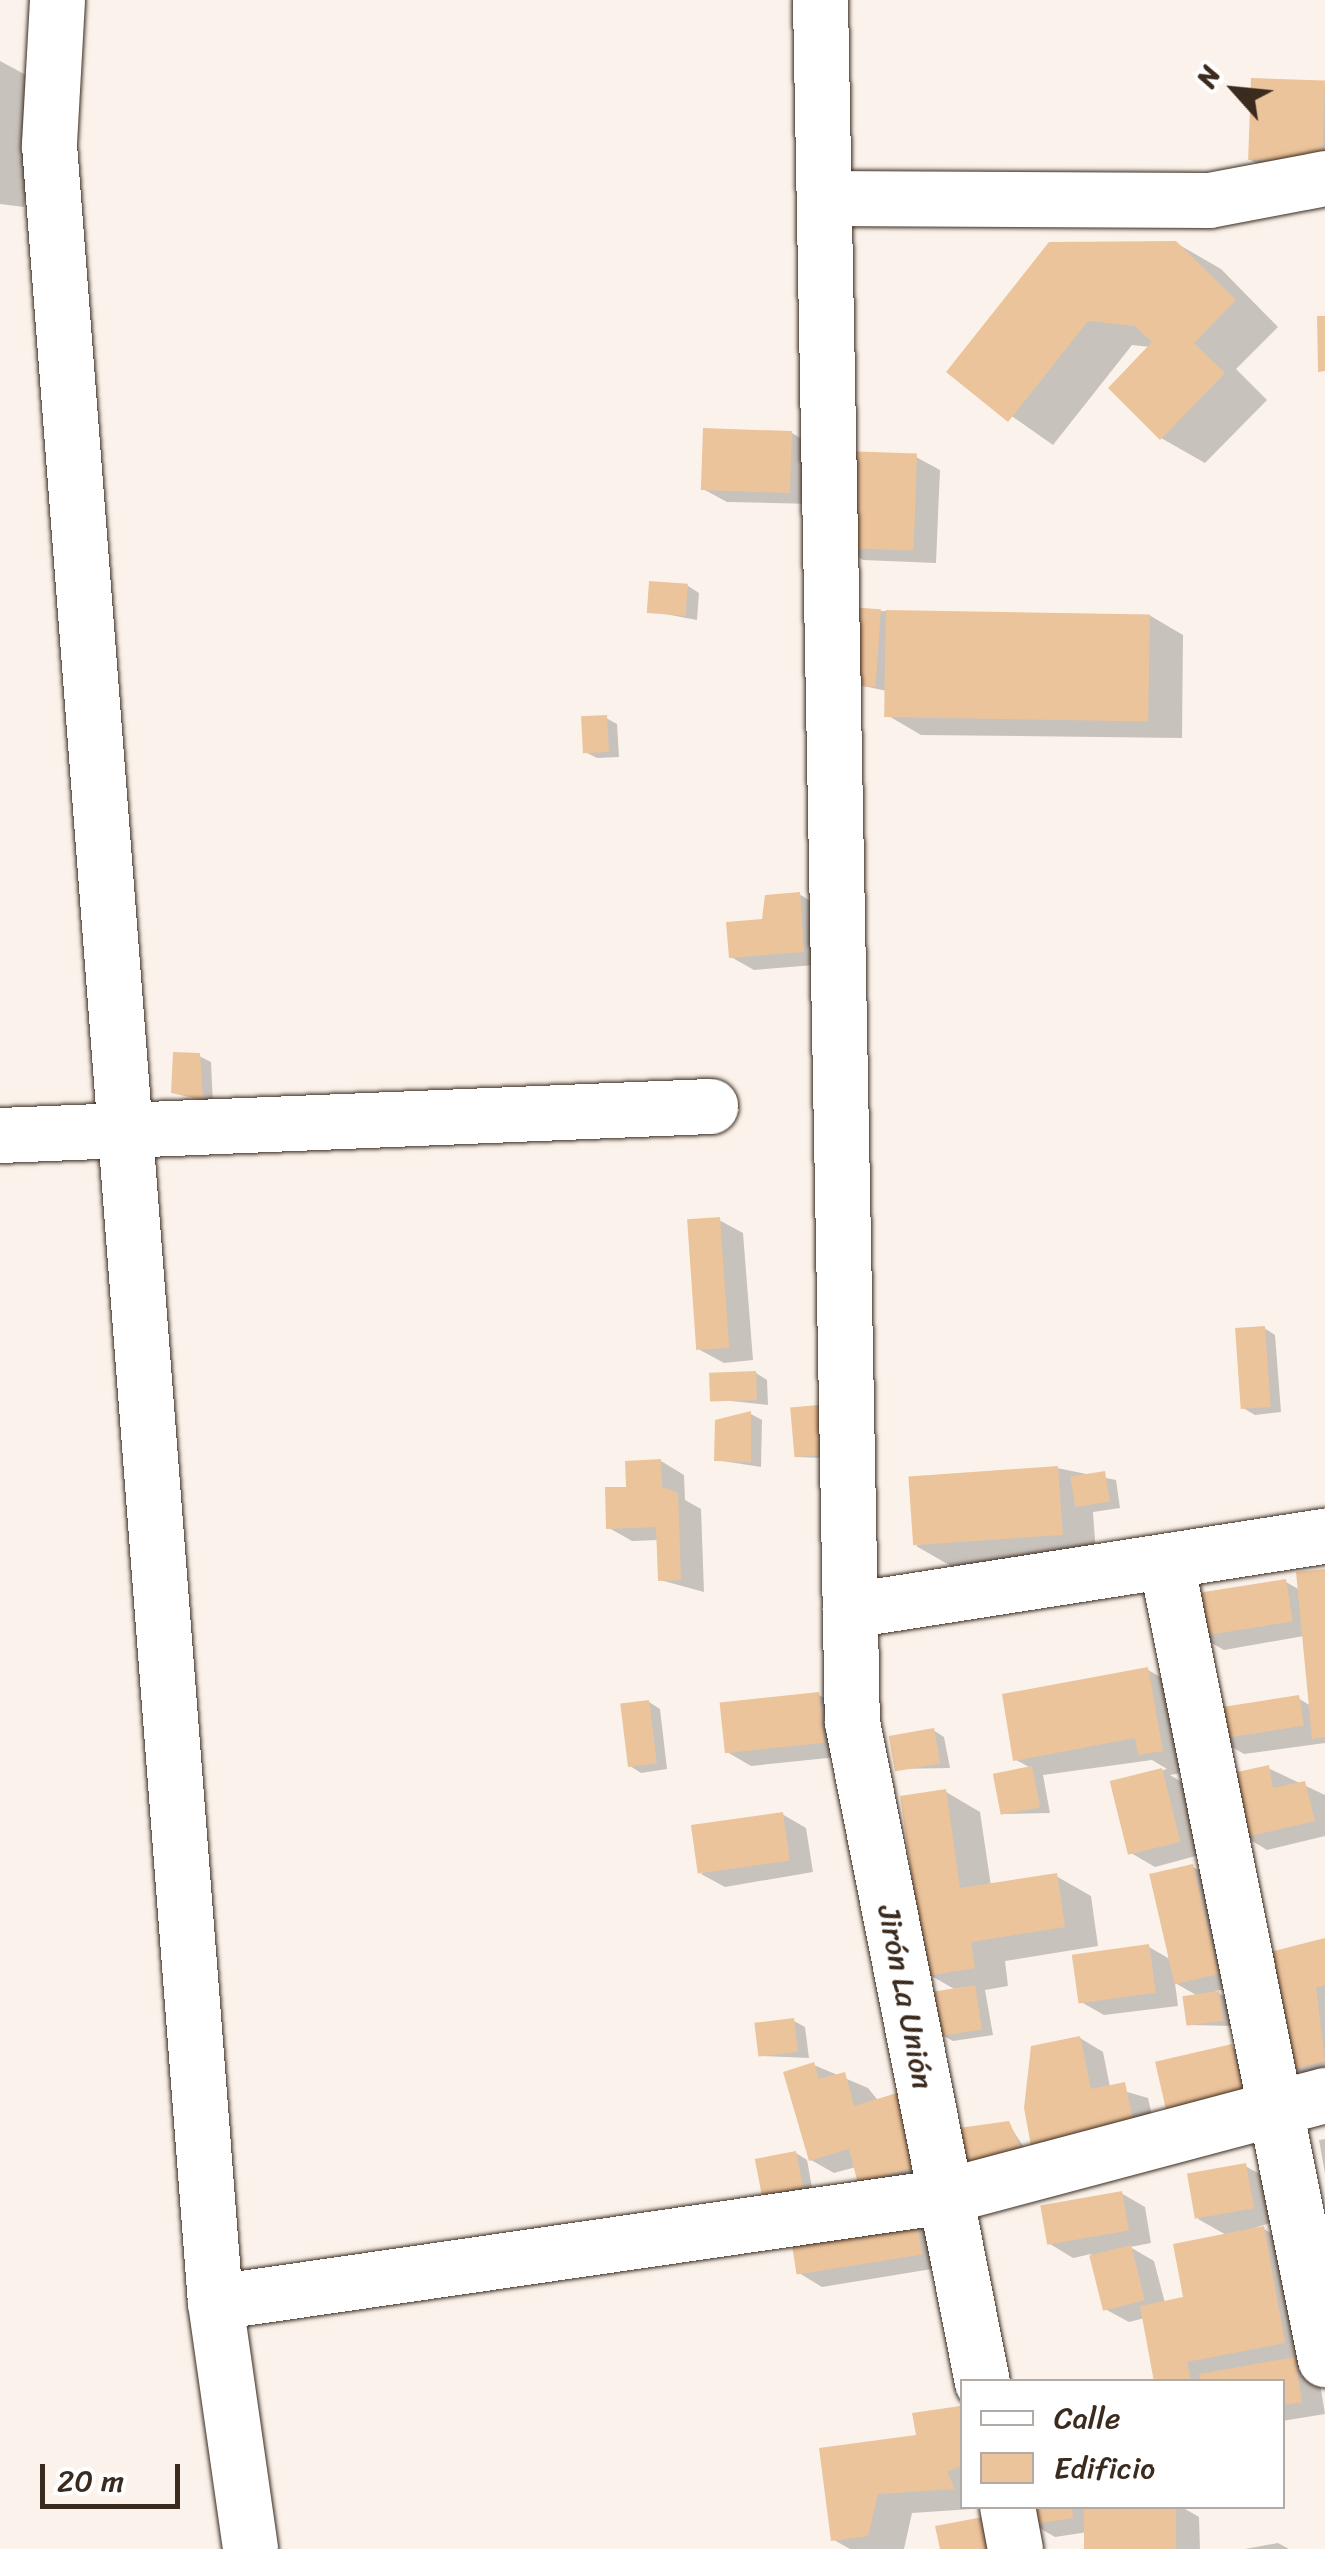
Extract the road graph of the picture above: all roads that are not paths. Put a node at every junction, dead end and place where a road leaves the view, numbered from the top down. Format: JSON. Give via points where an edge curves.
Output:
{"nodes":[{"id":1,"x":57,"y":0,"type":"edge"},
{"id":2,"x":820,"y":0,"type":"edge"},
{"id":3,"x":1325,"y":178,"type":"edge"},
{"id":4,"x":824,"y":198,"type":"junction"},
{"id":5,"x":710,"y":1106,"type":"dead end"},
{"id":6,"x":129,"y":1133,"type":"junction"},
{"id":7,"x":0,"y":1136,"type":"edge"},
{"id":8,"x":1325,"y":1536,"type":"edge"},
{"id":9,"x":1166,"y":1562,"type":"junction"},
{"id":10,"x":850,"y":1610,"type":"junction"},
{"id":11,"x":1300,"y":2102,"type":"edge"},
{"id":12,"x":945,"y":2196,"type":"junction"},
{"id":13,"x":215,"y":2302,"type":"junction"},
{"id":14,"x":1325,"y":2359,"type":"edge"},
{"id":15,"x":981,"y":2379,"type":"edge"},
{"id":16,"x":1008,"y":2509,"type":"edge"},
{"id":17,"x":250,"y":2549,"type":"edge"},
{"id":18,"x":1016,"y":2549,"type":"edge"}],
"edges":[{"from":1,"to":6,"type":"street","via":[[49,145]]},
{"from":2,"to":4,"type":"street","name":"Jirón La Unión"},
{"from":3,"to":4,"type":"street","via":[[1209,200]]},
{"from":4,"to":10,"type":"street","name":"Jirón La Unión"},
{"from":5,"to":6,"type":"street"},
{"from":6,"to":7,"type":"street"},
{"from":6,"to":13,"type":"street"},
{"from":8,"to":9,"type":"street"},
{"from":9,"to":10,"type":"street"},
{"from":9,"to":11,"type":"street"},
{"from":10,"to":12,"type":"street","name":"Jirón La Unión","via":[[852,1722]]},
{"from":11,"to":12,"type":"street"},
{"from":11,"to":14,"type":"street"},
{"from":12,"to":13,"type":"street"},
{"from":12,"to":15,"type":"street","name":"Jirón La Unión"},
{"from":13,"to":17,"type":"street"},
{"from":16,"to":18,"type":"street"}]}
